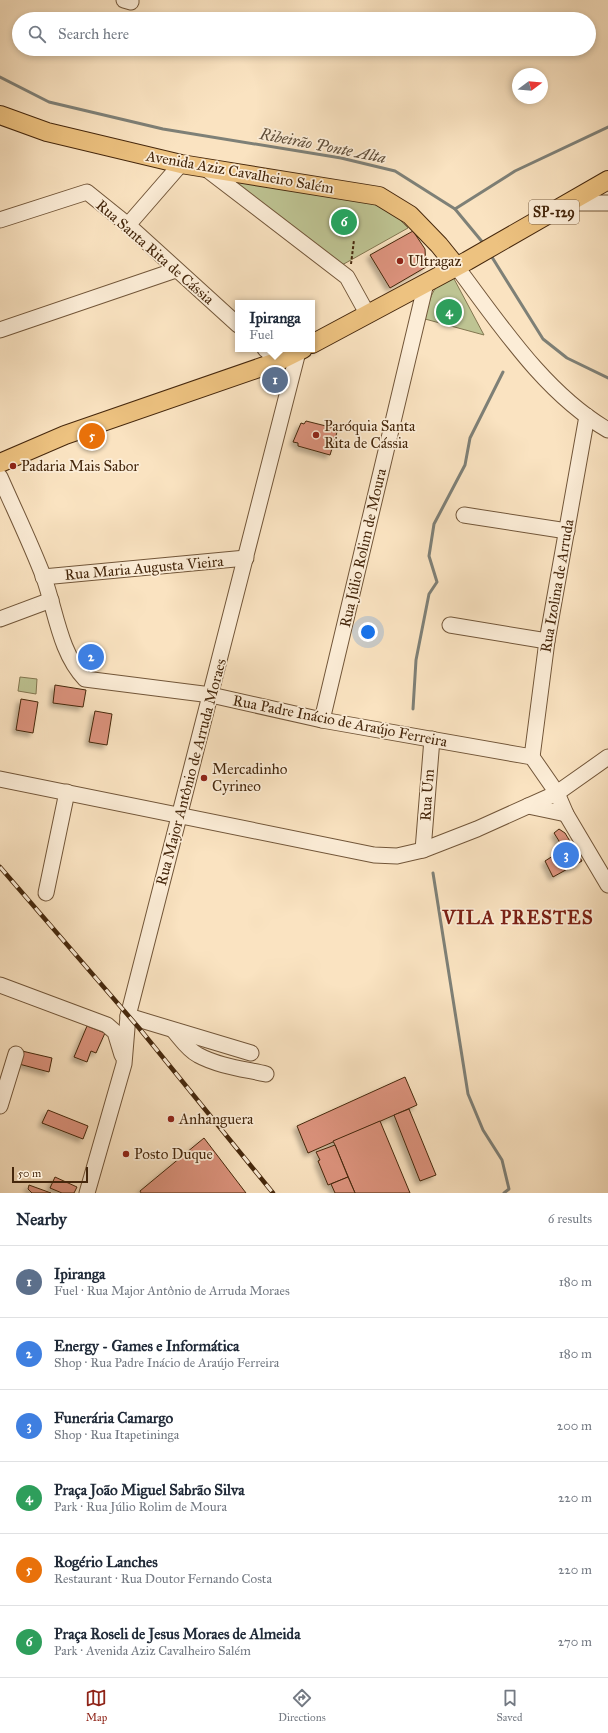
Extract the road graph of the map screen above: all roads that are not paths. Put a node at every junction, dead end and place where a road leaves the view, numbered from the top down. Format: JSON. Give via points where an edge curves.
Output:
{"nodes":[{"id":1,"x":0,"y":116,"type":"edge"},
{"id":2,"x":181,"y":164,"type":"junction"},
{"id":3,"x":205,"y":168,"type":"junction"},
{"id":4,"x":608,"y":180,"type":"edge"},
{"id":5,"x":570,"y":203,"type":"junction"},
{"id":6,"x":608,"y":204,"type":"edge"},
{"id":7,"x":0,"y":220,"type":"edge"},
{"id":8,"x":128,"y":225,"type":"junction"},
{"id":9,"x":456,"y":266,"type":"junction"},
{"id":10,"x":176,"y":270,"type":"junction"},
{"id":11,"x":426,"y":283,"type":"junction"},
{"id":12,"x":368,"y":315,"type":"junction"},
{"id":13,"x":235,"y":322,"type":"edge"},
{"id":14,"x":0,"y":330,"type":"edge"},
{"id":15,"x":315,"y":342,"type":"edge"},
{"id":16,"x":268,"y":352,"type":"edge"},
{"id":17,"x":296,"y":352,"type":"edge"},
{"id":18,"x":303,"y":352,"type":"edge"},
{"id":19,"x":279,"y":361,"type":"junction"},
{"id":20,"x":588,"y":416,"type":"junction"},
{"id":21,"x":608,"y":430,"type":"edge"},
{"id":22,"x":0,"y":463,"type":"edge"},
{"id":23,"x":0,"y":477,"type":"edge"},
{"id":24,"x":464,"y":515,"type":"dead end"},
{"id":25,"x":567,"y":531,"type":"junction"},
{"id":26,"x":246,"y":558,"type":"junction"},
{"id":27,"x":43,"y":577,"type":"junction"},
{"id":28,"x":51,"y":600,"type":"junction"},
{"id":29,"x":0,"y":619,"type":"edge"},
{"id":30,"x":450,"y":625,"type":"dead end"},
{"id":31,"x":547,"y":641,"type":"junction"},
{"id":32,"x":211,"y":695,"type":"junction"},
{"id":33,"x":322,"y":720,"type":"junction"},
{"id":34,"x":432,"y":739,"type":"junction"},
{"id":35,"x":532,"y":757,"type":"junction"},
{"id":36,"x":608,"y":757,"type":"edge"},
{"id":37,"x":0,"y":780,"type":"edge"},
{"id":38,"x":68,"y":792,"type":"junction"},
{"id":39,"x":558,"y":793,"type":"junction"},
{"id":40,"x":528,"y":806,"type":"junction"},
{"id":41,"x":566,"y":814,"type":"junction"},
{"id":42,"x":179,"y":815,"type":"junction"},
{"id":43,"x":423,"y":850,"type":"junction"},
{"id":44,"x":608,"y":885,"type":"edge"},
{"id":45,"x":46,"y":893,"type":"dead end"},
{"id":46,"x":0,"y":985,"type":"edge"},
{"id":47,"x":128,"y":1016,"type":"junction"},
{"id":48,"x":107,"y":1025,"type":"junction"},
{"id":49,"x":174,"y":1031,"type":"junction"},
{"id":50,"x":251,"y":1053,"type":"dead end"},
{"id":51,"x":16,"y":1054,"type":"dead end"},
{"id":52,"x":124,"y":1064,"type":"junction"},
{"id":53,"x":266,"y":1074,"type":"dead end"},
{"id":54,"x":0,"y":1105,"type":"edge"},
{"id":55,"x":87,"y":1193,"type":"edge"}],
"edges":[{"from":1,"to":2,"type":"main road","name":"Avenida Aziz Cavalheiro Salém","via":[[47,132]]},
{"from":2,"to":3,"type":"main road","name":"Avenida Aziz Cavalheiro Salém"},
{"from":2,"to":8,"type":"street"},
{"from":3,"to":9,"type":"main road","name":"Avenida Aziz Cavalheiro Salém","via":[[379,196],[410,215]]},
{"from":3,"to":12,"type":"street","via":[[348,280]]},
{"from":4,"to":5,"type":"main road","number":"SP-129"},
{"from":5,"to":6,"type":"street"},
{"from":5,"to":9,"type":"main road","number":"SP-129"},
{"from":7,"to":8,"type":"street","name":"Rua Santa Rita de Cássia","via":[[86,192]]},
{"from":8,"to":10,"type":"street","name":"Rua Santa Rita de Cássia"},
{"from":9,"to":11,"type":"main road"},
{"from":9,"to":20,"type":"street","via":[[537,372]]},
{"from":10,"to":13,"type":"street","name":"Rua Santa Rita de Cássia"},
{"from":10,"to":14,"type":"street"},
{"from":11,"to":12,"type":"main road"},
{"from":11,"to":33,"type":"street","name":"Rua Júlio Rolim de Moura"},
{"from":12,"to":15,"type":"main road"},
{"from":16,"to":19,"type":"street"},
{"from":17,"to":19,"type":"main road"},
{"from":18,"to":26,"type":"street","name":"Rua Major Antônio de Arruda Moraes"},
{"from":19,"to":22,"type":"main road","via":[[65,436]]},
{"from":20,"to":21,"type":"street"},
{"from":20,"to":25,"type":"street","name":"Rua Izolina de Arruda"},
{"from":23,"to":27,"type":"street","name":"Rua Padre Inácio de Araújo Ferreira"},
{"from":24,"to":25,"type":"street"},
{"from":25,"to":31,"type":"street","name":"Rua Izolina de Arruda"},
{"from":26,"to":27,"type":"street","name":"Rua Maria Augusta Vieira"},
{"from":26,"to":32,"type":"street","name":"Rua Major Antônio de Arruda Moraes"},
{"from":27,"to":28,"type":"street","name":"Rua Padre Inácio de Araújo Ferreira"},
{"from":28,"to":29,"type":"street"},
{"from":28,"to":32,"type":"street","name":"Rua Padre Inácio de Araújo Ferreira","via":[[68,657],[85,679]]},
{"from":30,"to":31,"type":"street"},
{"from":31,"to":35,"type":"street","name":"Rua Izolina de Arruda"},
{"from":32,"to":33,"type":"street","name":"Rua Padre Inácio de Araújo Ferreira"},
{"from":32,"to":42,"type":"street","name":"Rua Major Antônio de Arruda Moraes"},
{"from":33,"to":34,"type":"street","name":"Rua Padre Inácio de Araújo Ferreira"},
{"from":34,"to":35,"type":"street","name":"Rua Padre Inácio de Araújo Ferreira"},
{"from":34,"to":43,"type":"street","name":"Rua Um"},
{"from":35,"to":39,"type":"street"},
{"from":36,"to":39,"type":"street"},
{"from":37,"to":38,"type":"street"},
{"from":38,"to":42,"type":"street"},
{"from":38,"to":45,"type":"street"},
{"from":39,"to":40,"type":"street"},
{"from":39,"to":41,"type":"street"},
{"from":40,"to":41,"type":"street"},
{"from":40,"to":43,"type":"street"},
{"from":41,"to":44,"type":"street"},
{"from":42,"to":43,"type":"street","via":[[374,855],[397,856]]},
{"from":42,"to":47,"type":"street","name":"Rua Major Antônio de Arruda Moraes"},
{"from":46,"to":48,"type":"street"},
{"from":47,"to":48,"type":"street","via":[[122,1025]]},
{"from":47,"to":49,"type":"street"},
{"from":47,"to":52,"type":"street","name":"Rua Major Antônio de Arruda Moraes"},
{"from":48,"to":52,"type":"street","via":[[115,1032]]},
{"from":49,"to":50,"type":"street"},
{"from":49,"to":53,"type":"street","via":[[187,1047],[198,1055],[218,1063]]},
{"from":51,"to":54,"type":"street"},
{"from":52,"to":55,"type":"street","name":"Rua Major Antônio de Arruda Moraes"}]}
